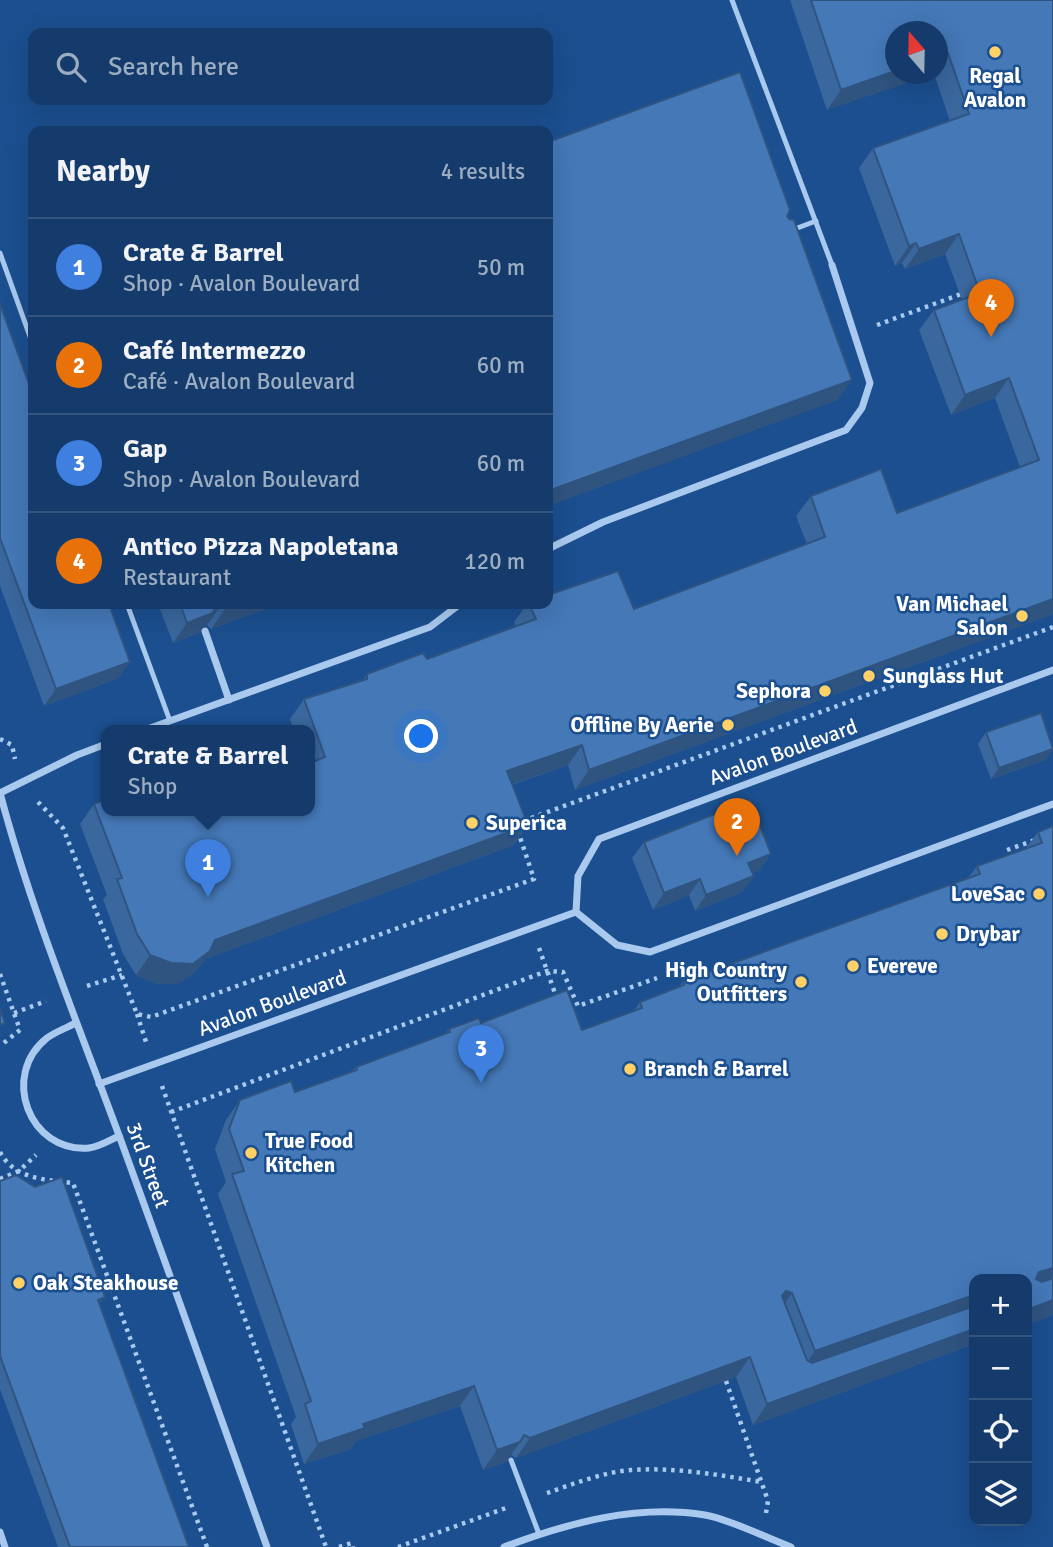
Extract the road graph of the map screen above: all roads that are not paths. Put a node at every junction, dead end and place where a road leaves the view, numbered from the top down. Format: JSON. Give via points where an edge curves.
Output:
{"nodes":[{"id":1,"x":732,"y":0,"type":"edge"},
{"id":2,"x":816,"y":221,"type":"junction"},
{"id":3,"x":791,"y":230,"type":"edge"},
{"id":4,"x":0,"y":253,"type":"edge"},
{"id":5,"x":832,"y":265,"type":"joint"},
{"id":6,"x":28,"y":331,"type":"edge"},
{"id":7,"x":553,"y":547,"type":"edge"},
{"id":8,"x":130,"y":609,"type":"edge"},
{"id":9,"x":453,"y":609,"type":"edge"},
{"id":10,"x":205,"y":631,"type":"edge"},
{"id":11,"x":1053,"y":670,"type":"edge"},
{"id":12,"x":229,"y":700,"type":"junction"},
{"id":13,"x":170,"y":721,"type":"junction"},
{"id":14,"x":159,"y":725,"type":"edge"},
{"id":15,"x":101,"y":746,"type":"edge"},
{"id":16,"x":0,"y":793,"type":"edge"},
{"id":17,"x":1053,"y":804,"type":"edge"},
{"id":18,"x":576,"y":912,"type":"junction"},
{"id":19,"x":76,"y":1023,"type":"junction"},
{"id":20,"x":99,"y":1084,"type":"junction"},
{"id":21,"x":119,"y":1136,"type":"junction"},
{"id":22,"x":511,"y":1460,"type":"edge"},
{"id":23,"x":0,"y":1532,"type":"edge"},
{"id":24,"x":540,"y":1534,"type":"junction"},
{"id":25,"x":5,"y":1547,"type":"edge"},
{"id":26,"x":267,"y":1547,"type":"edge"},
{"id":27,"x":504,"y":1547,"type":"edge"},
{"id":28,"x":791,"y":1547,"type":"edge"}],
"edges":[{"from":1,"to":2,"type":"lane"},
{"from":2,"to":3,"type":"lane"},
{"from":2,"to":5,"type":"lane"},
{"from":4,"to":6,"type":"lane"},
{"from":5,"to":7,"type":"street","via":[[870,383],[862,408],[846,430],[603,522]]},
{"from":8,"to":13,"type":"lane"},
{"from":9,"to":12,"type":"street","via":[[430,627]]},
{"from":10,"to":12,"type":"street"},
{"from":11,"to":18,"type":"street","name":"Avalon Boulevard","via":[[598,839],[578,876]]},
{"from":12,"to":13,"type":"street"},
{"from":13,"to":14,"type":"street"},
{"from":15,"to":16,"type":"street"},
{"from":16,"to":19,"type":"street","name":"3rd Street"},
{"from":17,"to":18,"type":"street","via":[[650,951],[617,946]]},
{"from":18,"to":20,"type":"street","name":"Avalon Boulevard"},
{"from":19,"to":20,"type":"street","name":"3rd Street"},
{"from":19,"to":21,"type":"street","via":[[47,1037],[33,1052],[24,1070],[26,1110],[52,1140],[71,1147],[91,1148]]},
{"from":20,"to":21,"type":"street","name":"3rd Street"},
{"from":21,"to":26,"type":"street","name":"3rd Street"},
{"from":22,"to":24,"type":"lane"},
{"from":23,"to":25,"type":"street"},
{"from":24,"to":27,"type":"street"},
{"from":24,"to":28,"type":"street","via":[[632,1512],[706,1516]]}]}
